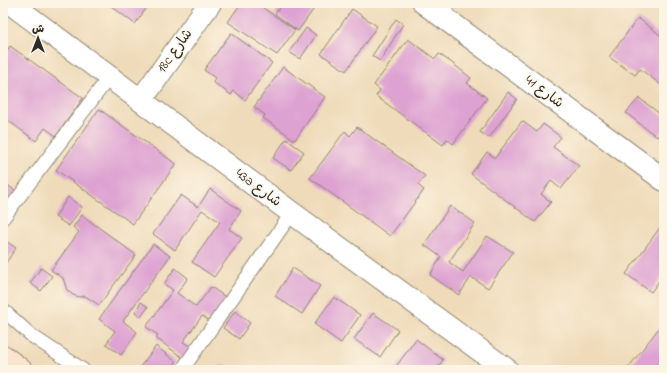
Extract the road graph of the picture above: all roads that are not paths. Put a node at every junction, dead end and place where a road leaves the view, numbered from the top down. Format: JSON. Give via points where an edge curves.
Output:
{"nodes":[{"id":1,"x":10,"y":3,"type":"edge"},
{"id":2,"x":210,"y":3,"type":"edge"},
{"id":3,"x":439,"y":7,"type":"edge"},
{"id":4,"x":110,"y":76,"type":"junction"},
{"id":5,"x":140,"y":100,"type":"junction"},
{"id":6,"x":664,"y":180,"type":"edge"},
{"id":7,"x":292,"y":213,"type":"junction"},
{"id":8,"x":3,"y":218,"type":"edge"},
{"id":9,"x":3,"y":310,"type":"edge"},
{"id":10,"x":3,"y":356,"type":"edge"},
{"id":11,"x":22,"y":370,"type":"edge"},
{"id":12,"x":84,"y":370,"type":"edge"},
{"id":13,"x":182,"y":370,"type":"edge"},
{"id":14,"x":507,"y":370,"type":"edge"}],
"edges":[{"from":1,"to":4,"type":"street","name":"43a شارع"},
{"from":2,"to":5,"type":"street","name":"18c شارع"},
{"from":3,"to":6,"type":"street","name":"شارع 41"},
{"from":4,"to":5,"type":"street","name":"43a شارع"},
{"from":4,"to":8,"type":"lane"},
{"from":5,"to":7,"type":"street","name":"43a شارع"},
{"from":7,"to":13,"type":"lane"},
{"from":7,"to":14,"type":"street","name":"43a شارع"},
{"from":9,"to":12,"type":"lane","via":[[32,336]]},
{"from":10,"to":11,"type":"main road"}]}
